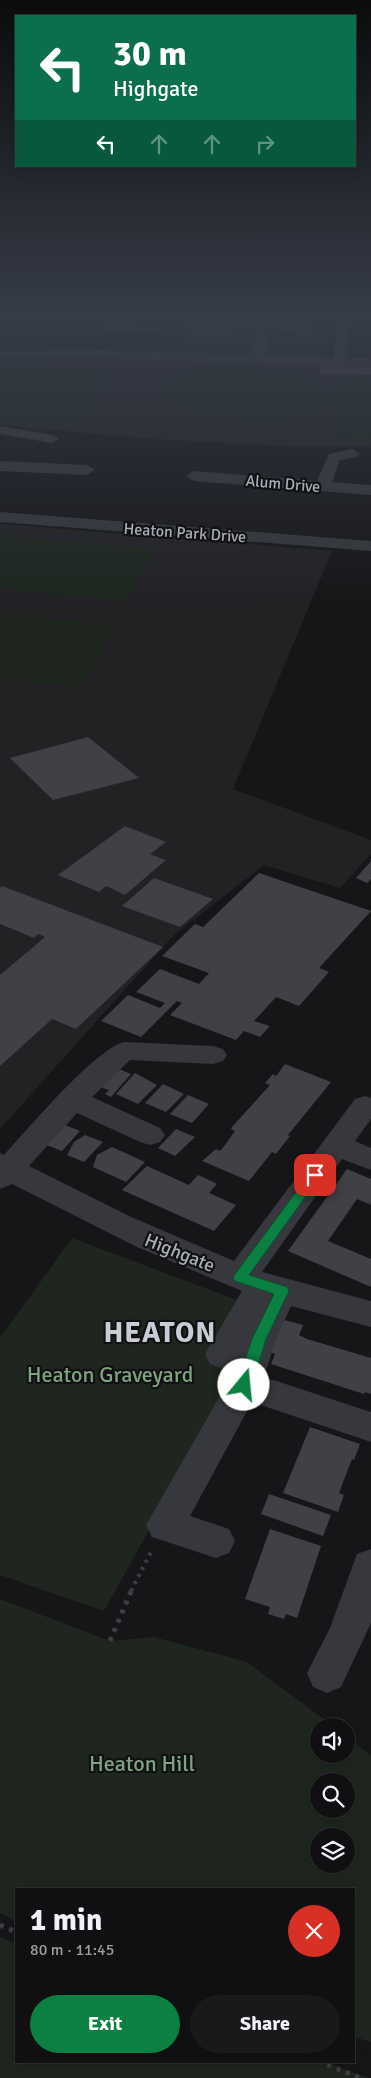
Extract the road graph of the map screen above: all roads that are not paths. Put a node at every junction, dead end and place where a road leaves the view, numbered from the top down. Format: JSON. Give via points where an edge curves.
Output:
{"nodes":[{"id":1,"x":0,"y":430,"type":"edge"},
{"id":2,"x":52,"y":439,"type":"dead end"},
{"id":3,"x":352,"y":454,"type":"dead end"},
{"id":4,"x":0,"y":466,"type":"edge"},
{"id":5,"x":87,"y":470,"type":"dead end"},
{"id":6,"x":194,"y":476,"type":"dead end"},
{"id":7,"x":324,"y":486,"type":"junction"},
{"id":8,"x":371,"y":490,"type":"edge"},
{"id":9,"x":0,"y":517,"type":"edge"},
{"id":10,"x":370,"y":544,"type":"edge"},
{"id":11,"x":213,"y":1055,"type":"dead end"},
{"id":12,"x":74,"y":1100,"type":"junction"},
{"id":13,"x":365,"y":1106,"type":"dead end"},
{"id":14,"x":150,"y":1135,"type":"dead end"},
{"id":15,"x":336,"y":1146,"type":"junction"},
{"id":16,"x":371,"y":1159,"type":"edge"},
{"id":17,"x":3,"y":1170,"type":"edge"},
{"id":18,"x":262,"y":1284,"type":"junction"},
{"id":19,"x":371,"y":1314,"type":"edge"},
{"id":20,"x":222,"y":1354,"type":"dead end"},
{"id":21,"x":244,"y":1385,"type":"junction"},
{"id":22,"x":371,"y":1427,"type":"edge"},
{"id":23,"x":216,"y":1541,"type":"dead end"},
{"id":24,"x":371,"y":1566,"type":"edge"},
{"id":25,"x":327,"y":1673,"type":"dead end"}],
"edges":[{"from":1,"to":2,"type":"street"},
{"from":3,"to":7,"type":"street","via":[[334,457]]},
{"from":4,"to":5,"type":"street"},
{"from":6,"to":7,"type":"street","name":"Alum Drive"},
{"from":7,"to":8,"type":"street","name":"Alum Drive"},
{"from":9,"to":10,"type":"street","name":"Heaton Park Drive"},
{"from":11,"to":12,"type":"street","via":[[124,1051]]},
{"from":12,"to":14,"type":"street"},
{"from":12,"to":17,"type":"street"},
{"from":13,"to":15,"type":"street"},
{"from":15,"to":16,"type":"street"},
{"from":15,"to":18,"type":"street"},
{"from":17,"to":18,"type":"street","name":"Highgate","via":[[128,1232]]},
{"from":18,"to":19,"type":"street","name":"Highgate"},
{"from":18,"to":20,"type":"street"},
{"from":18,"to":21,"type":"street","via":[[259,1339]]},
{"from":21,"to":22,"type":"street"},
{"from":21,"to":23,"type":"street","via":[[165,1525]]},
{"from":24,"to":25,"type":"street","via":[[347,1635]]}]}
